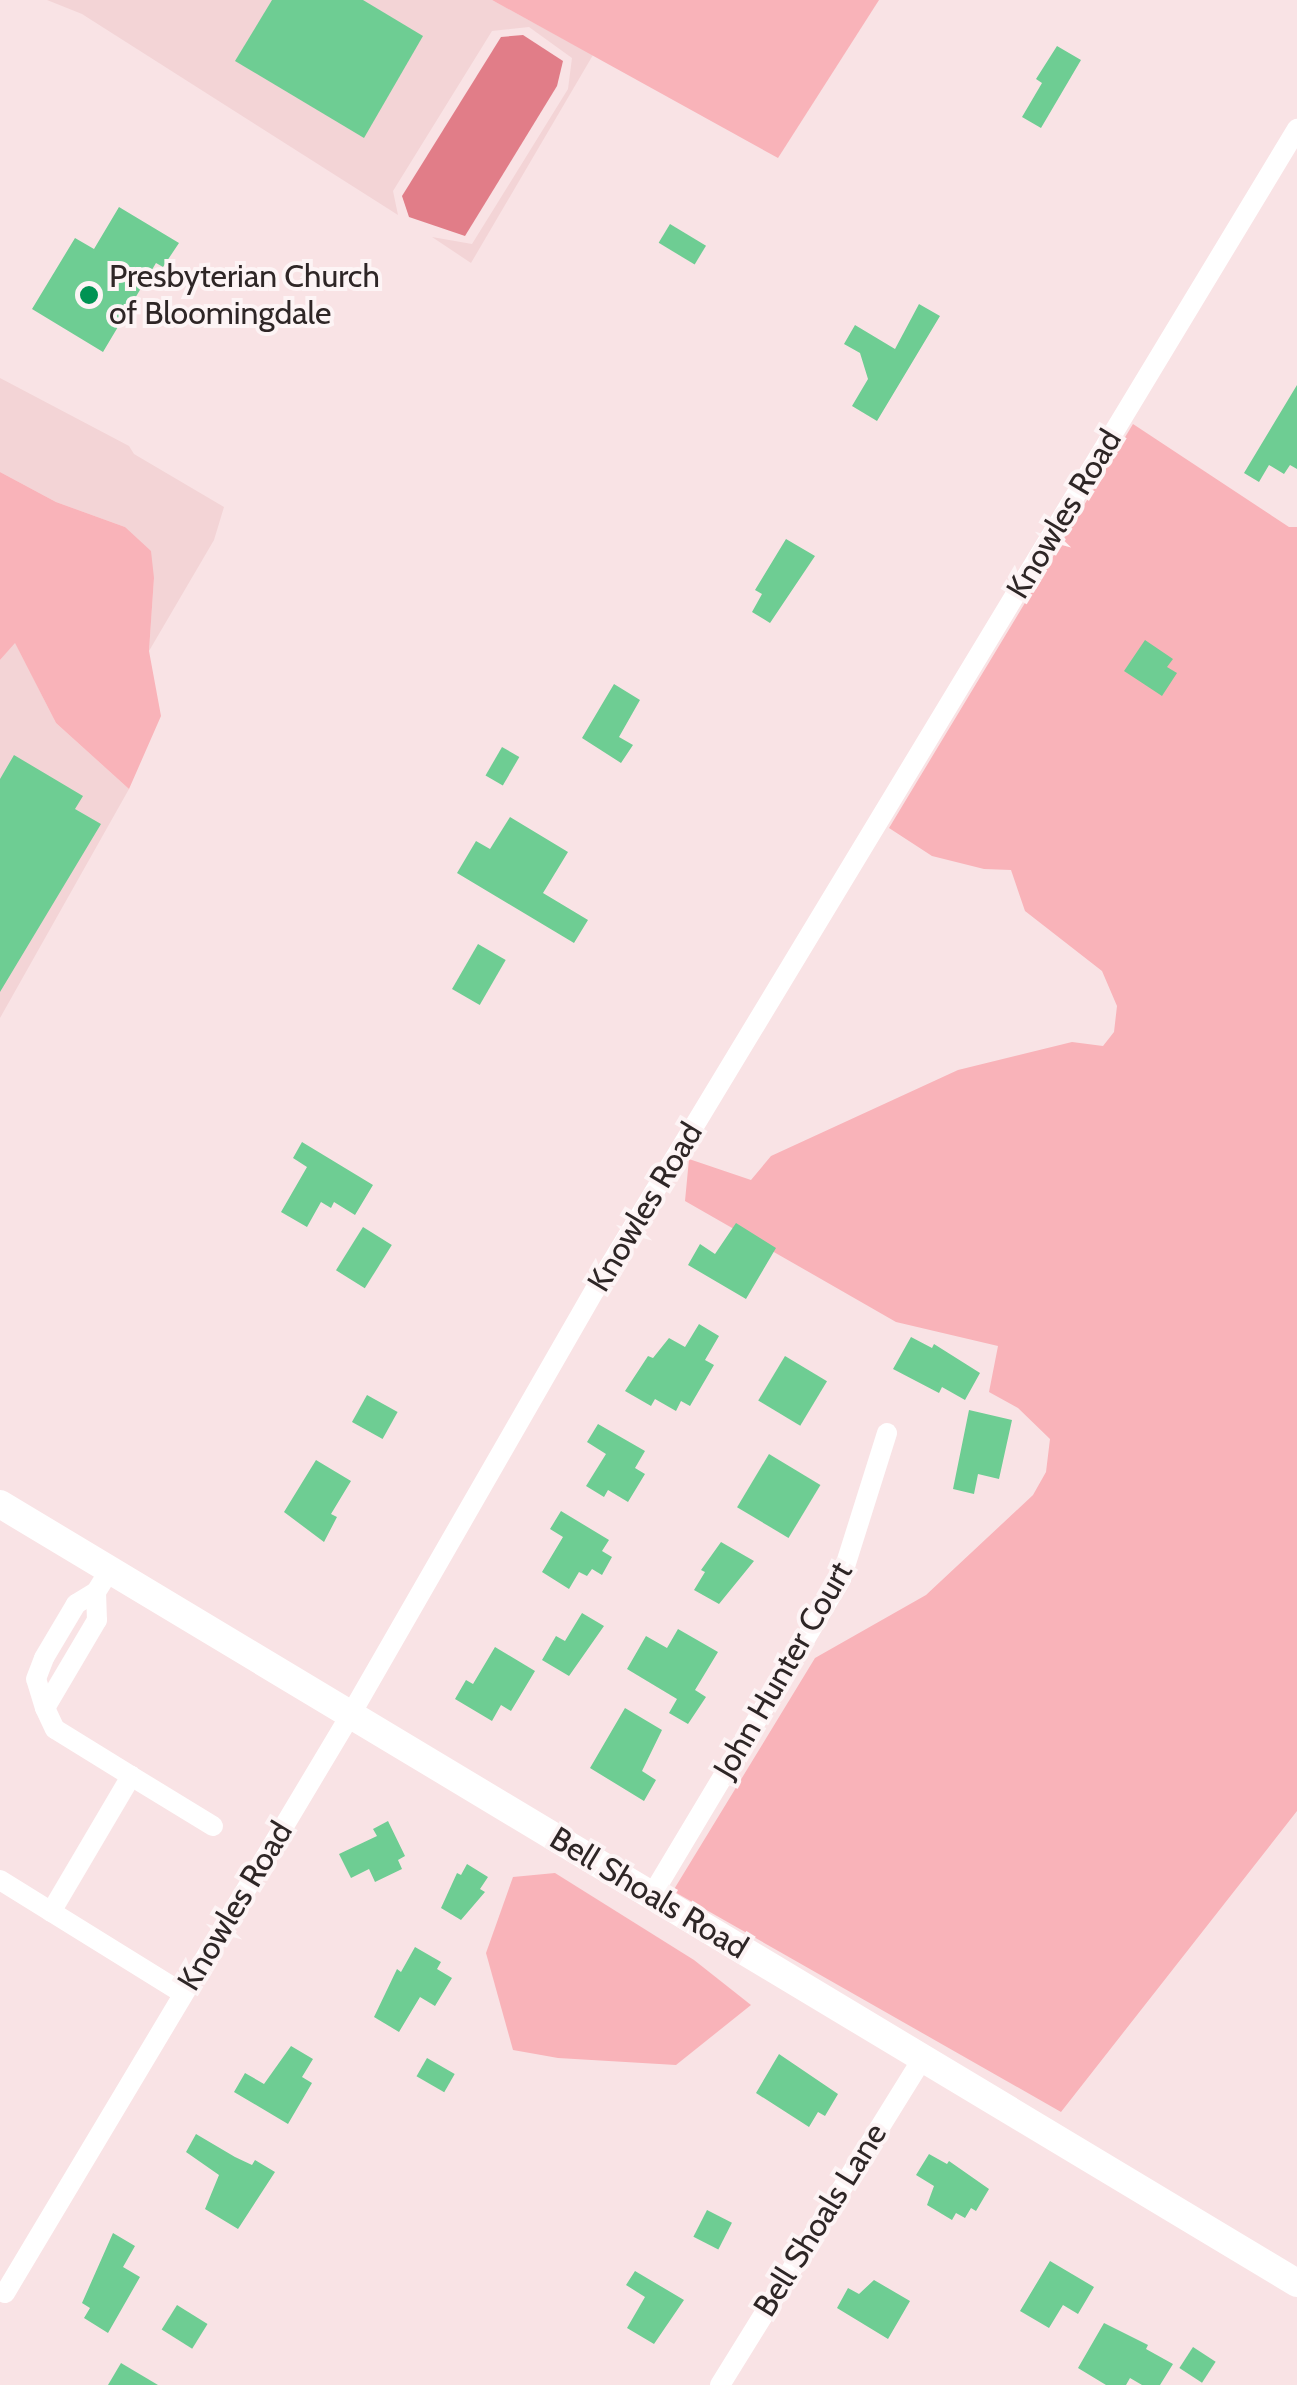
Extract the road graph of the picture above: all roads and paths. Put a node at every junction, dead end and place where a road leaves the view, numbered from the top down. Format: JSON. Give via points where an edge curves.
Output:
{"nodes":[{"id":1,"x":1297,"y":128,"type":"edge"},
{"id":2,"x":888,"y":1434,"type":"dead end"},
{"id":3,"x":0,"y":1504,"type":"edge"},
{"id":4,"x":103,"y":1581,"type":"junction"},
{"id":5,"x":48,"y":1650,"type":"junction"},
{"id":6,"x":72,"y":1664,"type":"junction"},
{"id":7,"x":45,"y":1708,"type":"junction"},
{"id":8,"x":351,"y":1714,"type":"junction"},
{"id":9,"x":131,"y":1776,"type":"junction"},
{"id":10,"x":213,"y":1826,"type":"dead end"},
{"id":11,"x":0,"y":1880,"type":"edge"},
{"id":12,"x":652,"y":1896,"type":"junction"},
{"id":13,"x":51,"y":1912,"type":"junction"},
{"id":14,"x":182,"y":1992,"type":"junction"},
{"id":15,"x":922,"y":2058,"type":"junction"},
{"id":16,"x":1297,"y":2283,"type":"edge"},
{"id":17,"x":5,"y":2293,"type":"dead end"},
{"id":18,"x":720,"y":2385,"type":"edge"}],
"edges":[{"from":1,"to":8,"type":"street","name":"Knowles Road","via":[[595,1290]]},
{"from":2,"to":12,"type":"street","name":"John Hunter Court","via":[[841,1579]]},
{"from":3,"to":4,"type":"main road","name":"Bell Shoals Road"},
{"from":4,"to":5,"type":"street","via":[[76,1604]]},
{"from":4,"to":6,"type":"street","via":[[97,1620]]},
{"from":4,"to":8,"type":"main road","name":"Bell Shoals Road"},
{"from":5,"to":6,"type":"street"},
{"from":5,"to":7,"type":"street","via":[[36,1679]]},
{"from":6,"to":7,"type":"street"},
{"from":7,"to":9,"type":"street","via":[[55,1729]]},
{"from":8,"to":12,"type":"main road","name":"Bell Shoals Road"},
{"from":8,"to":14,"type":"street","name":"Knowles Road"},
{"from":9,"to":10,"type":"street"},
{"from":9,"to":13,"type":"street"},
{"from":11,"to":13,"type":"street"},
{"from":12,"to":15,"type":"main road","name":"Bell Shoals Road"},
{"from":13,"to":14,"type":"street"},
{"from":14,"to":17,"type":"street","name":"Knowles Road"},
{"from":15,"to":16,"type":"main road","name":"Bell Shoals Road"},
{"from":15,"to":18,"type":"street","name":"Bell Shoals Lane"}]}
